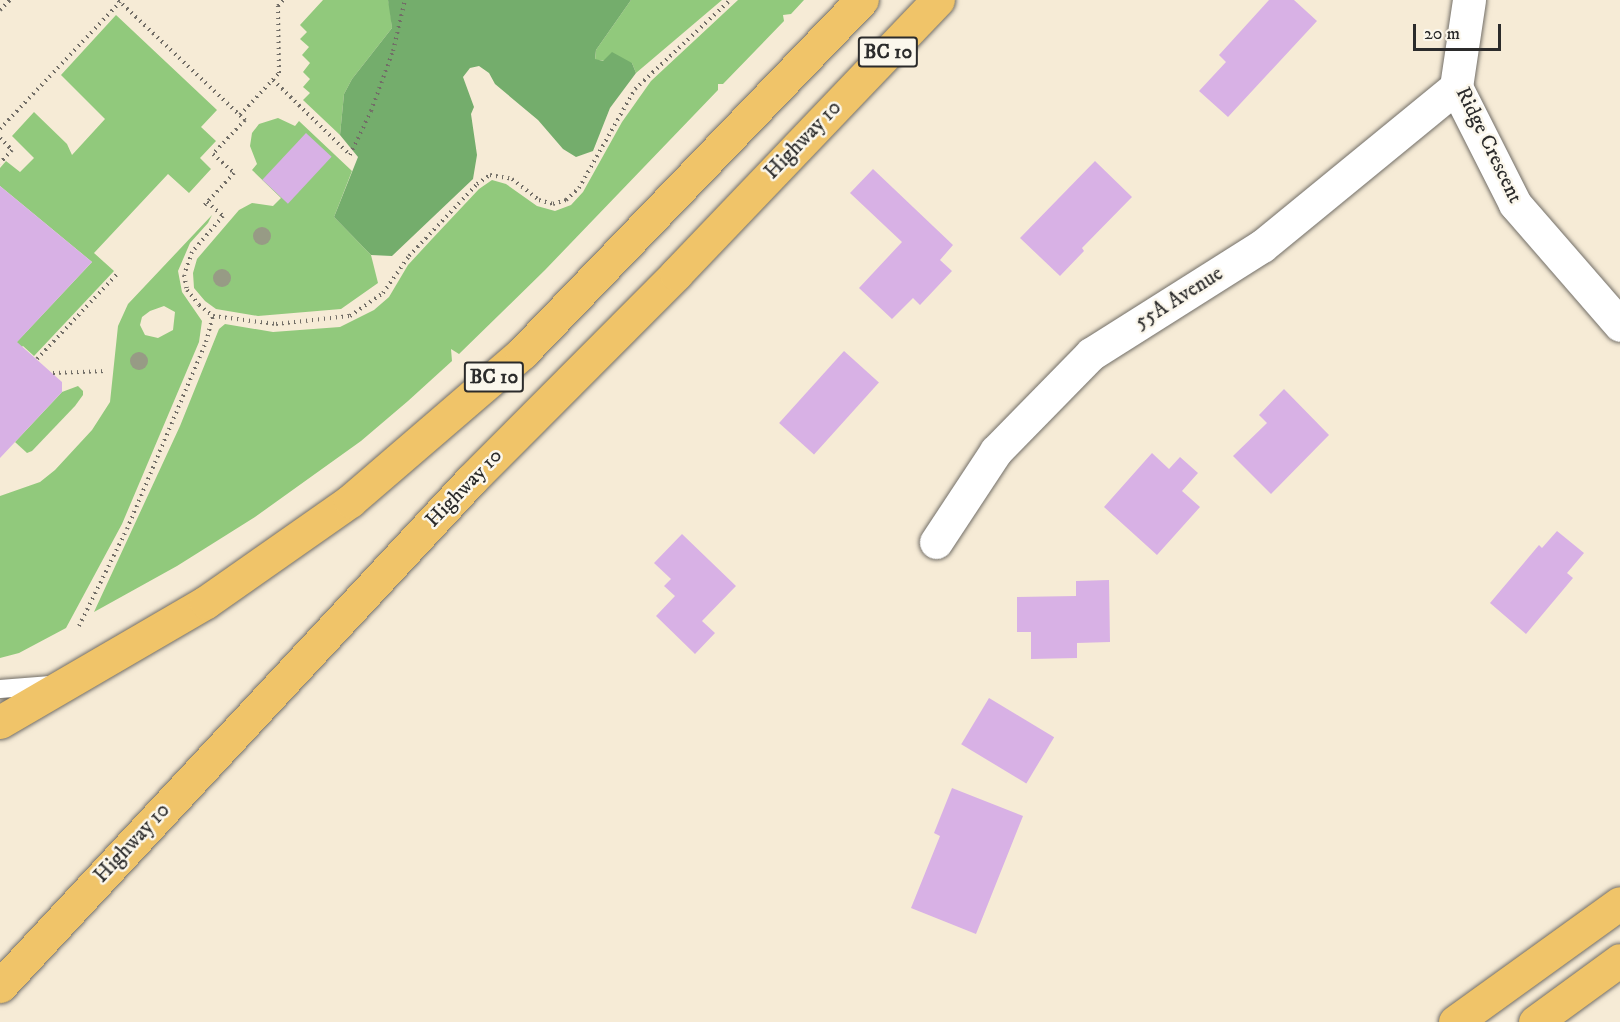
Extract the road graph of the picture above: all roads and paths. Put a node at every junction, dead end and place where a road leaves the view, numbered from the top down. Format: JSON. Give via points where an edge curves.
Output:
{"nodes":[{"id":1,"x":10,"y":0,"type":"edge"},
{"id":2,"x":283,"y":0,"type":"edge"},
{"id":3,"x":405,"y":0,"type":"edge"},
{"id":4,"x":730,"y":0,"type":"edge"},
{"id":5,"x":862,"y":0,"type":"edge"},
{"id":6,"x":938,"y":0,"type":"edge"},
{"id":7,"x":1469,"y":0,"type":"edge"},
{"id":8,"x":119,"y":1,"type":"edge"},
{"id":9,"x":0,"y":10,"type":"edge"},
{"id":10,"x":273,"y":80,"type":"junction"},
{"id":11,"x":1456,"y":87,"type":"junction"},
{"id":12,"x":240,"y":115,"type":"junction"},
{"id":13,"x":0,"y":129,"type":"edge"},
{"id":14,"x":0,"y":138,"type":"edge"},
{"id":15,"x":0,"y":163,"type":"edge"},
{"id":16,"x":207,"y":202,"type":"junction"},
{"id":17,"x":203,"y":207,"type":"dead end"},
{"id":18,"x":117,"y":274,"type":"dead end"},
{"id":19,"x":213,"y":316,"type":"junction"},
{"id":20,"x":1620,"y":325,"type":"edge"},
{"id":21,"x":38,"y":359,"type":"dead end"},
{"id":22,"x":106,"y":370,"type":"dead end"},
{"id":23,"x":53,"y":373,"type":"dead end"},
{"id":24,"x":936,"y":542,"type":"dead end"},
{"id":25,"x":79,"y":626,"type":"dead end"},
{"id":26,"x":68,"y":684,"type":"junction"},
{"id":27,"x":0,"y":689,"type":"edge"},
{"id":28,"x":0,"y":722,"type":"edge"},
{"id":29,"x":1620,"y":903,"type":"edge"},
{"id":30,"x":1620,"y":960,"type":"edge"},
{"id":31,"x":0,"y":986,"type":"edge"},
{"id":32,"x":1456,"y":1022,"type":"edge"},
{"id":33,"x":1535,"y":1022,"type":"edge"}],
"edges":[{"from":1,"to":9,"type":"path"},
{"from":2,"to":10,"type":"path","via":[[278,6],[279,73]]},
{"from":3,"to":10,"type":"path","via":[[393,51],[350,155]]},
{"from":4,"to":19,"type":"path","via":[[635,89],[579,188],[566,200],[553,204],[539,200],[512,179],[490,175],[409,256],[383,293],[350,316],[276,324]]},
{"from":5,"to":26,"type":"main road","number":"BC 10","via":[[513,361],[350,501],[206,602]]},
{"from":6,"to":31,"type":"main road","name":"Highway 10","number":"BC 10","via":[[676,274],[471,480]]},
{"from":7,"to":11,"type":"street","name":"Ridge Crescent"},
{"from":8,"to":12,"type":"path"},
{"from":8,"to":13,"type":"path"},
{"from":10,"to":12,"type":"path"},
{"from":11,"to":20,"type":"street","name":"Ridge Crescent","via":[[1515,204]]},
{"from":11,"to":24,"type":"street","name":"55A Avenue","via":[[1263,246],[1091,354],[996,451]]},
{"from":12,"to":16,"type":"path","via":[[245,120],[213,154],[234,173]]},
{"from":14,"to":15,"type":"path","via":[[12,150]]},
{"from":16,"to":17,"type":"path"},
{"from":16,"to":19,"type":"path","via":[[224,216],[192,252],[184,275],[187,290]]},
{"from":18,"to":21,"type":"path"},
{"from":19,"to":25,"type":"path","via":[[206,342],[127,530]]},
{"from":22,"to":23,"type":"path"},
{"from":26,"to":27,"type":"lane"},
{"from":26,"to":28,"type":"main road","number":"BC 10"},
{"from":29,"to":32,"type":"main road"},
{"from":30,"to":33,"type":"main road"}]}
